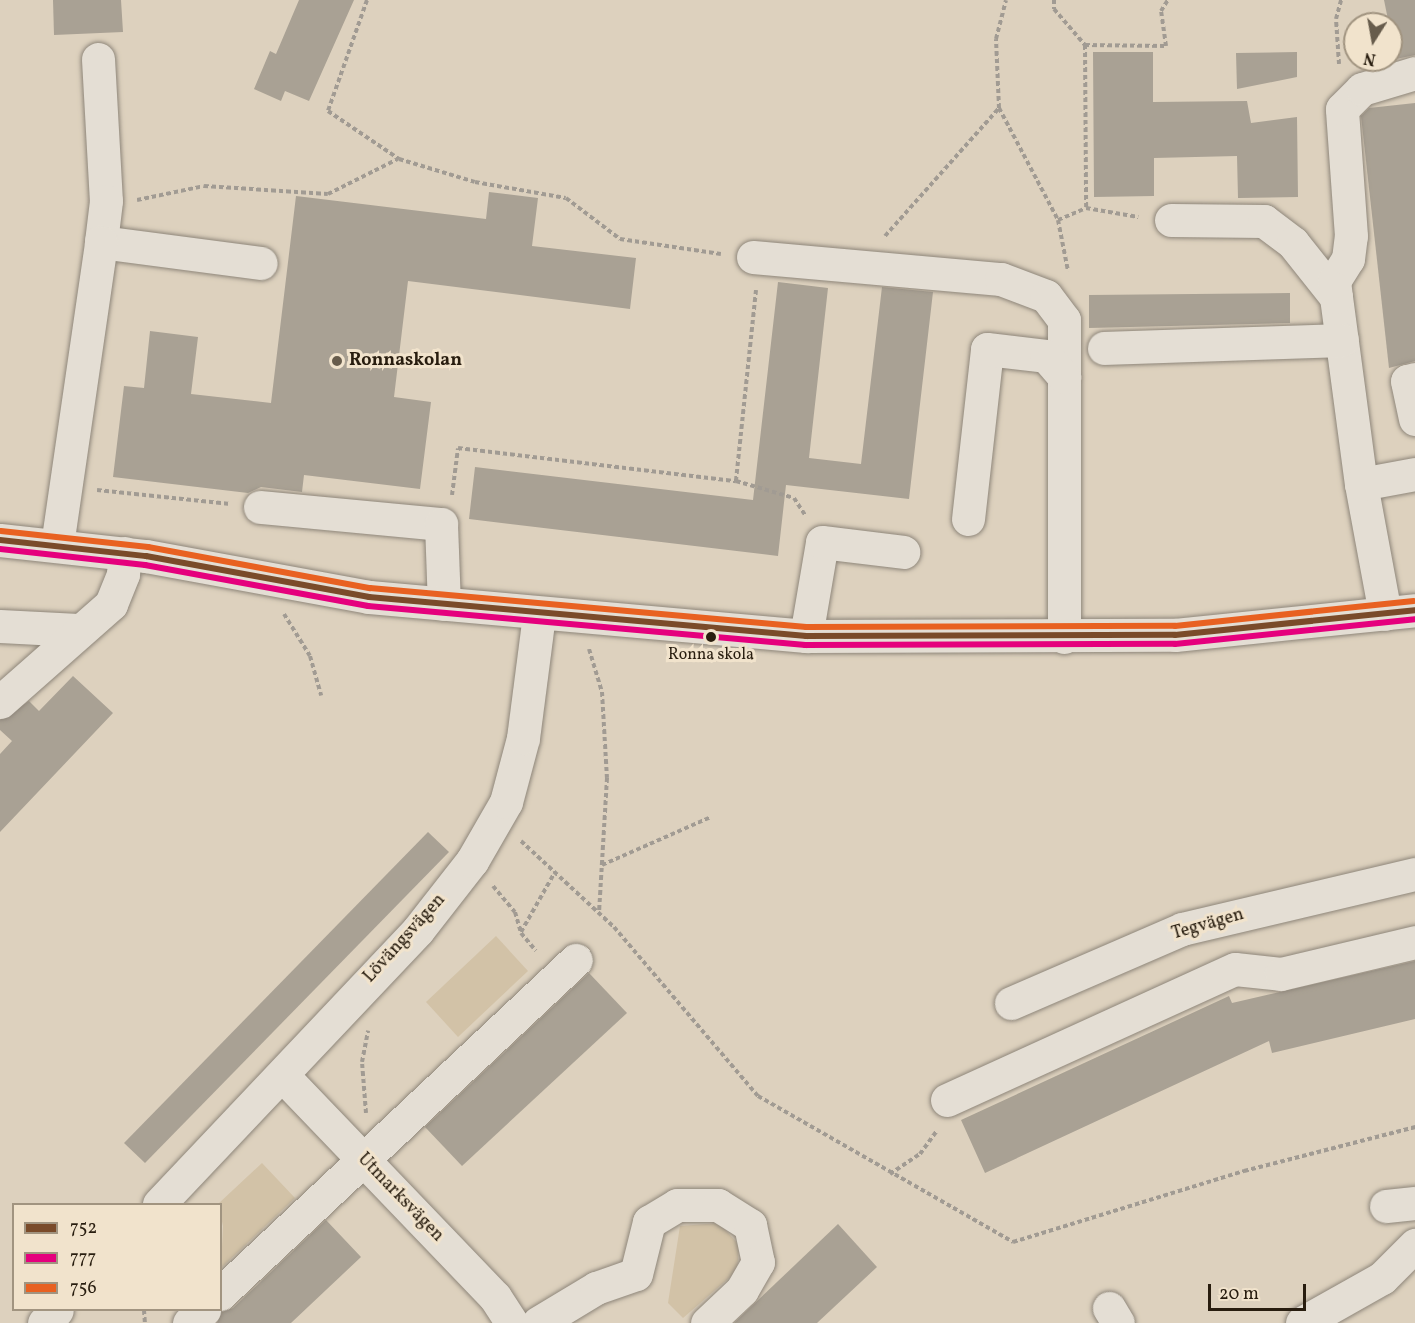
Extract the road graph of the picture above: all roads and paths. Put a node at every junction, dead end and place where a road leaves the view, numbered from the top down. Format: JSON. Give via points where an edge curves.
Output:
{"nodes":[{"id":1,"x":367,"y":0,"type":"edge"},
{"id":2,"x":1006,"y":0,"type":"edge"},
{"id":3,"x":1054,"y":0,"type":"edge"},
{"id":4,"x":1168,"y":0,"type":"edge"},
{"id":5,"x":1341,"y":0,"type":"edge"},
{"id":6,"x":1085,"y":45,"type":"junction"},
{"id":7,"x":98,"y":59,"type":"dead end"},
{"id":8,"x":1415,"y":73,"type":"edge"},
{"id":9,"x":1350,"y":100,"type":"junction"},
{"id":10,"x":999,"y":108,"type":"junction"},
{"id":11,"x":399,"y":159,"type":"junction"},
{"id":12,"x":105,"y":206,"type":"junction"},
{"id":13,"x":1086,"y":208,"type":"junction"},
{"id":14,"x":1058,"y":220,"type":"junction"},
{"id":15,"x":1171,"y":220,"type":"joint"},
{"id":16,"x":101,"y":242,"type":"junction"},
{"id":17,"x":753,"y":257,"type":"junction"},
{"id":18,"x":261,"y":263,"type":"dead end"},
{"id":19,"x":861,"y":264,"type":"junction"},
{"id":20,"x":1336,"y":297,"type":"junction"},
{"id":21,"x":1052,"y":304,"type":"junction"},
{"id":22,"x":1342,"y":340,"type":"junction"},
{"id":23,"x":1104,"y":348,"type":"dead end"},
{"id":24,"x":1064,"y":377,"type":"junction"},
{"id":25,"x":1415,"y":379,"type":"edge"},
{"id":26,"x":1415,"y":419,"type":"edge"},
{"id":27,"x":1415,"y":474,"type":"edge"},
{"id":28,"x":736,"y":481,"type":"junction"},
{"id":29,"x":1361,"y":484,"type":"junction"},
{"id":30,"x":65,"y":487,"type":"junction"},
{"id":31,"x":260,"y":507,"type":"joint"},
{"id":32,"x":968,"y":519,"type":"dead end"},
{"id":33,"x":441,"y":524,"type":"junction"},
{"id":34,"x":0,"y":540,"type":"edge"},
{"id":35,"x":822,"y":542,"type":"junction"},
{"id":36,"x":57,"y":544,"type":"junction"},
{"id":37,"x":903,"y":552,"type":"dead end"},
{"id":38,"x":125,"y":553,"type":"junction"},
{"id":39,"x":444,"y":604,"type":"junction"},
{"id":40,"x":282,"y":610,"type":"dead end"},
{"id":41,"x":1400,"y":612,"type":"edge"},
{"id":42,"x":539,"y":614,"type":"junction"},
{"id":43,"x":579,"y":617,"type":"junction"},
{"id":44,"x":0,"y":626,"type":"edge"},
{"id":45,"x":78,"y":630,"type":"junction"},
{"id":46,"x":806,"y":636,"type":"junction"},
{"id":47,"x":1064,"y":637,"type":"junction"},
{"id":48,"x":321,"y":694,"type":"dead end"},
{"id":49,"x":0,"y":702,"type":"edge"},
{"id":50,"x":711,"y":817,"type":"dead end"},
{"id":51,"x":491,"y":827,"type":"junction"},
{"id":52,"x":472,"y":861,"type":"junction"},
{"id":53,"x":602,"y":865,"type":"junction"},
{"id":54,"x":555,"y":872,"type":"junction"},
{"id":55,"x":1415,"y":874,"type":"edge"},
{"id":56,"x":599,"y":913,"type":"junction"},
{"id":57,"x":521,"y":933,"type":"junction"},
{"id":58,"x":1415,"y":942,"type":"edge"},
{"id":59,"x":567,"y":969,"type":"joint"},
{"id":60,"x":367,"y":981,"type":"junction"},
{"id":61,"x":1011,"y":1003,"type":"dead end"},
{"id":62,"x":283,"y":1076,"type":"junction"},
{"id":63,"x":947,"y":1100,"type":"joint"},
{"id":64,"x":1415,"y":1127,"type":"edge"},
{"id":65,"x":365,"y":1162,"type":"junction"},
{"id":66,"x":890,"y":1174,"type":"junction"},
{"id":67,"x":160,"y":1203,"type":"edge"},
{"id":68,"x":1415,"y":1245,"type":"edge"},
{"id":69,"x":222,"y":1292,"type":"edge"},
{"id":70,"x":56,"y":1311,"type":"edge"},
{"id":71,"x":203,"y":1311,"type":"edge"},
{"id":72,"x":1356,"y":1312,"type":"edge"},
{"id":73,"x":44,"y":1323,"type":"edge"},
{"id":74,"x":189,"y":1323,"type":"edge"},
{"id":75,"x":512,"y":1323,"type":"edge"},
{"id":76,"x":538,"y":1323,"type":"edge"},
{"id":77,"x":707,"y":1323,"type":"edge"},
{"id":78,"x":1302,"y":1323,"type":"edge"}],
"edges":[{"from":1,"to":11,"type":"path","via":[[328,111]]},
{"from":2,"to":10,"type":"path","via":[[996,39]]},
{"from":3,"to":6,"type":"path","via":[[1054,9]]},
{"from":4,"to":6,"type":"path","via":[[1161,11],[1166,46]]},
{"from":5,"to":9,"type":"path","via":[[1337,55]]},
{"from":6,"to":13,"type":"path"},
{"from":7,"to":12,"type":"street"},
{"from":8,"to":9,"type":"street","via":[[1362,89]]},
{"from":9,"to":20,"type":"street","via":[[1342,109],[1342,138],[1351,236],[1348,259],[1334,281]]},
{"from":10,"to":14,"type":"path"},
{"from":10,"to":19,"type":"path"},
{"from":11,"to":12,"type":"path","via":[[328,194],[204,186]]},
{"from":11,"to":17,"type":"path","via":[[475,182],[566,198],[620,239]]},
{"from":12,"to":16,"type":"street"},
{"from":13,"to":14,"type":"path"},
{"from":13,"to":15,"type":"path"},
{"from":14,"to":21,"type":"path","via":[[1068,272]]},
{"from":15,"to":20,"type":"street","via":[[1264,221],[1293,243]]},
{"from":16,"to":18,"type":"street"},
{"from":16,"to":30,"type":"street"},
{"from":17,"to":19,"type":"street"},
{"from":17,"to":28,"type":"path","via":[[757,308]]},
{"from":19,"to":21,"type":"street","via":[[1002,279],[1046,296]]},
{"from":20,"to":22,"type":"street"},
{"from":21,"to":24,"type":"street","via":[[1064,320]]},
{"from":22,"to":23,"type":"street"},
{"from":22,"to":29,"type":"street"},
{"from":24,"to":32,"type":"street","via":[[1046,356],[987,349]]},
{"from":24,"to":47,"type":"street"},
{"from":25,"to":26,"type":"street","via":[[1407,381]]},
{"from":27,"to":29,"type":"street"},
{"from":28,"to":33,"type":"path","via":[[458,448],[450,509]]},
{"from":28,"to":35,"type":"path","via":[[794,498]]},
{"from":29,"to":41,"type":"street"},
{"from":30,"to":31,"type":"path"},
{"from":30,"to":36,"type":"street"},
{"from":31,"to":33,"type":"street"},
{"from":33,"to":39,"type":"street"},
{"from":34,"to":36,"type":"street"},
{"from":35,"to":37,"type":"street"},
{"from":35,"to":46,"type":"street"},
{"from":36,"to":38,"type":"street"},
{"from":38,"to":39,"type":"street","via":[[369,597]]},
{"from":38,"to":45,"type":"street","via":[[123,574],[111,604]]},
{"from":39,"to":42,"type":"street"},
{"from":40,"to":48,"type":"path","via":[[310,656]]},
{"from":41,"to":47,"type":"street","via":[[1175,635]]},
{"from":42,"to":43,"type":"street"},
{"from":42,"to":51,"type":"street","name":"Lövängsvägen","via":[[523,738],[506,802]]},
{"from":43,"to":46,"type":"street"},
{"from":43,"to":53,"type":"path","via":[[602,692],[607,778]]},
{"from":44,"to":45,"type":"street"},
{"from":45,"to":49,"type":"street"},
{"from":46,"to":47,"type":"street"},
{"from":50,"to":53,"type":"path"},
{"from":51,"to":52,"type":"street","name":"Lövängsvägen"},
{"from":51,"to":54,"type":"path","via":[[514,836]]},
{"from":52,"to":57,"type":"path","via":[[515,912]]},
{"from":52,"to":60,"type":"street","name":"Lövängsvägen","via":[[418,930]]},
{"from":53,"to":56,"type":"path"},
{"from":54,"to":56,"type":"path"},
{"from":54,"to":57,"type":"path"},
{"from":55,"to":61,"type":"street","name":"Tegvägen","via":[[1182,929]]},
{"from":56,"to":66,"type":"path","via":[[758,1096]]},
{"from":57,"to":59,"type":"path"},
{"from":58,"to":63,"type":"street","via":[[1281,974],[1235,969]]},
{"from":59,"to":65,"type":"street"},
{"from":60,"to":62,"type":"street","name":"Lövängsvägen"},
{"from":60,"to":65,"type":"path","via":[[375,998],[362,1062]]},
{"from":62,"to":65,"type":"street","name":"Utmarksvägen"},
{"from":62,"to":67,"type":"street","name":"Lövängsvägen"},
{"from":63,"to":66,"type":"path","via":[[941,1125],[920,1154]]},
{"from":64,"to":66,"type":"path","via":[[1244,1171],[1013,1242]]},
{"from":65,"to":69,"type":"street"},
{"from":65,"to":75,"type":"street","name":"Utmarksvägen","via":[[495,1297]]},
{"from":68,"to":72,"type":"street"},
{"from":70,"to":73,"type":"street"},
{"from":71,"to":74,"type":"street"},
{"from":72,"to":78,"type":"street"},
{"from":76,"to":77,"type":"street","via":[[596,1288],[636,1274],[649,1222],[677,1205],[718,1204],[750,1225],[758,1262],[742,1290]]}]}
